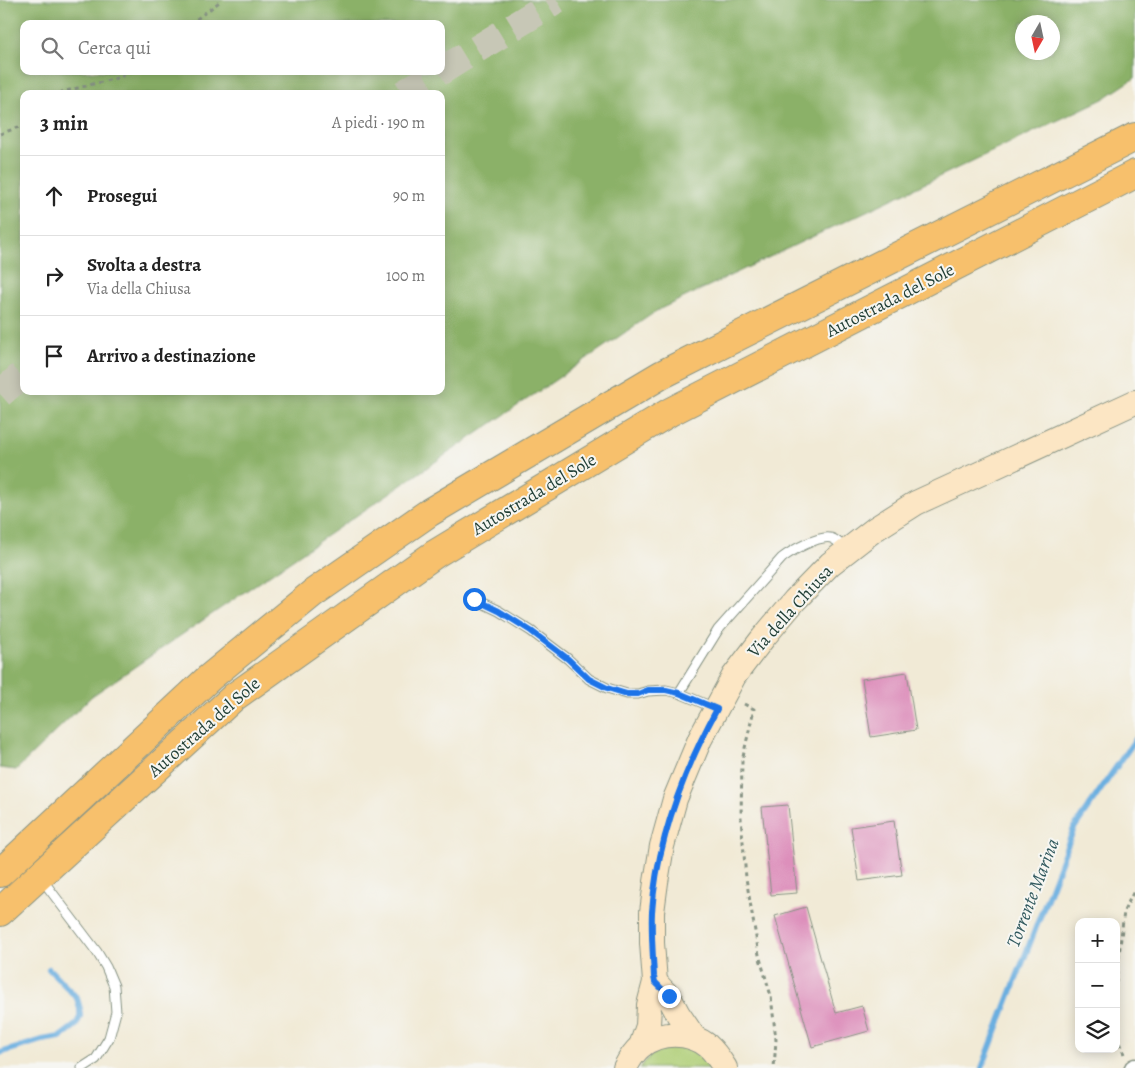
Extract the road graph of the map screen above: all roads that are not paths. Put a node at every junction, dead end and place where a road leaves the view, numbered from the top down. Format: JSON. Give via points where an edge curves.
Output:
{"nodes":[{"id":1,"x":1135,"y":137,"type":"edge"},
{"id":2,"x":1135,"y":174,"type":"edge"},
{"id":3,"x":1135,"y":402,"type":"edge"},
{"id":4,"x":847,"y":551,"type":"junction"},
{"id":5,"x":474,"y":599,"type":"dead end"},
{"id":6,"x":679,"y":693,"type":"junction"},
{"id":7,"x":721,"y":701,"type":"junction"},
{"id":8,"x":0,"y":873,"type":"edge"},
{"id":9,"x":39,"y":875,"type":"junction"},
{"id":10,"x":0,"y":912,"type":"edge"},
{"id":11,"x":655,"y":982,"type":"junction"},
{"id":12,"x":695,"y":1039,"type":"junction"},
{"id":13,"x":642,"y":1046,"type":"junction"},
{"id":14,"x":82,"y":1068,"type":"edge"},
{"id":15,"x":625,"y":1068,"type":"edge"},
{"id":16,"x":725,"y":1068,"type":"edge"}],
"edges":[{"from":1,"to":8,"type":"highway","name":"Autostrada del Sole","via":[[661,375],[430,512],[312,593],[208,678]]},
{"from":2,"to":9,"type":"highway","name":"Autostrada del Sole","via":[[670,412],[436,554],[234,697]]},
{"from":3,"to":4,"type":"main road","name":"Via della Chiusa","via":[[916,502]]},
{"from":4,"to":6,"type":"lane","via":[[837,540],[829,537],[789,552],[718,630]]},
{"from":4,"to":7,"type":"main road","name":"Via della Chiusa","via":[[795,600],[734,676]]},
{"from":5,"to":6,"type":"lane","via":[[531,631],[589,679],[607,688],[627,694],[648,690]]},
{"from":6,"to":7,"type":"lane"},
{"from":7,"to":11,"type":"main road","name":"Via della Chiusa","via":[[700,739],[675,799],[662,846],[652,912]]},
{"from":9,"to":10,"type":"highway","name":"Autostrada del Sole"},
{"from":9,"to":14,"type":"lane","via":[[97,952],[114,986],[116,1012],[109,1038],[96,1059]]},
{"from":11,"to":12,"type":"main road","name":"Via della Chiusa","via":[[669,996]]},
{"from":11,"to":13,"type":"main road","name":"Via della Chiusa"},
{"from":12,"to":13,"type":"main road","name":"Via della Chiusa","via":[[667,1035]]},
{"from":12,"to":16,"type":"main road","name":"Via della Chiusa","via":[[717,1055]]},
{"from":13,"to":15,"type":"main road","name":"Via della Chiusa","via":[[631,1056]]}]}
